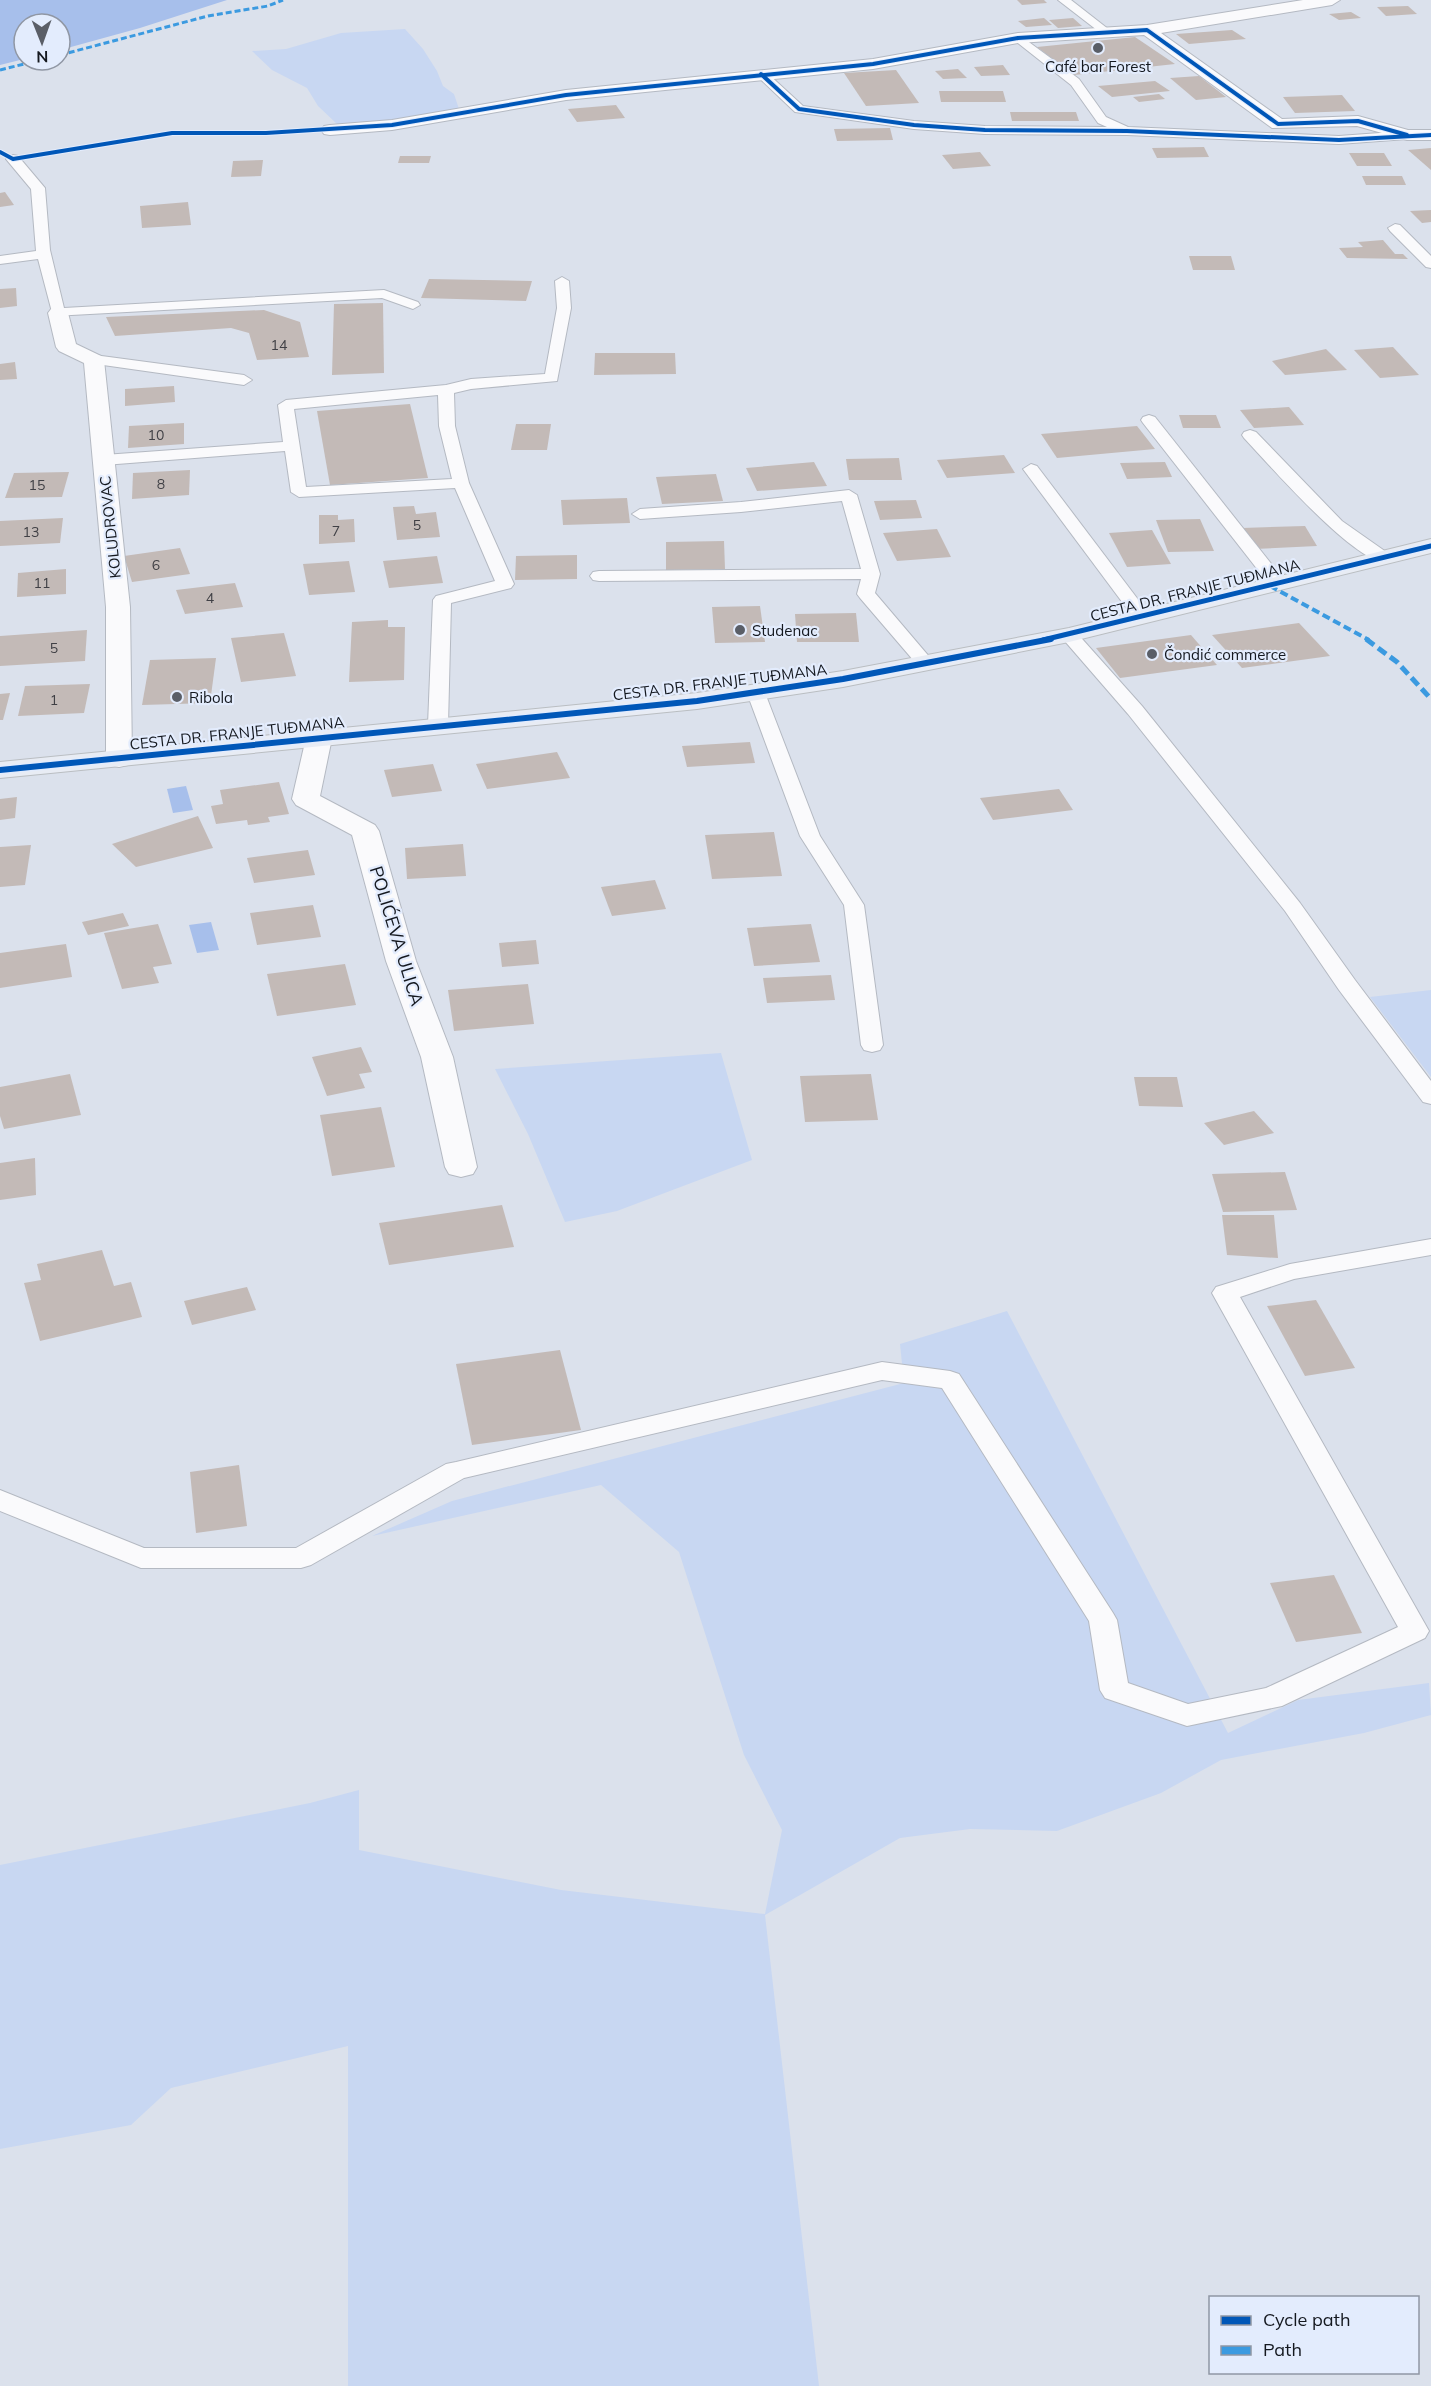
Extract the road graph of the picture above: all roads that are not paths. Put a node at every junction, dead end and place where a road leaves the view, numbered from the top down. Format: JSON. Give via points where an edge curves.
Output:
{"nodes":[{"id":1,"x":1064,"y":0,"type":"edge"},
{"id":2,"x":1332,"y":0,"type":"edge"},
{"id":3,"x":1148,"y":30,"type":"junction"},
{"id":4,"x":1106,"y":32,"type":"junction"},
{"id":5,"x":1018,"y":38,"type":"junction"},
{"id":6,"x":761,"y":74,"type":"junction"},
{"id":7,"x":330,"y":130,"type":"dead end"},
{"id":8,"x":1127,"y":131,"type":"junction"},
{"id":9,"x":1407,"y":135,"type":"junction"},
{"id":10,"x":1431,"y":135,"type":"edge"},
{"id":11,"x":13,"y":159,"type":"dead end"},
{"id":12,"x":1395,"y":228,"type":"dead end"},
{"id":13,"x":44,"y":254,"type":"junction"},
{"id":14,"x":0,"y":260,"type":"edge"},
{"id":15,"x":1431,"y":264,"type":"edge"},
{"id":16,"x":562,"y":281,"type":"dead end"},
{"id":17,"x":413,"y":305,"type":"dead end"},
{"id":18,"x":58,"y":313,"type":"junction"},
{"id":19,"x":94,"y":360,"type":"junction"},
{"id":20,"x":244,"y":380,"type":"dead end"},
{"id":21,"x":446,"y":390,"type":"junction"},
{"id":22,"x":1149,"y":420,"type":"dead end"},
{"id":23,"x":1250,"y":435,"type":"dead end"},
{"id":24,"x":292,"y":446,"type":"junction"},
{"id":25,"x":104,"y":460,"type":"junction"},
{"id":26,"x":1031,"y":469,"type":"dead end"},
{"id":27,"x":461,"y":483,"type":"junction"},
{"id":28,"x":640,"y":514,"type":"dead end"},
{"id":29,"x":1431,"y":546,"type":"edge"},
{"id":30,"x":1383,"y":558,"type":"junction"},
{"id":31,"x":871,"y":574,"type":"junction"},
{"id":32,"x":599,"y":576,"type":"dead end"},
{"id":33,"x":1278,"y":584,"type":"junction"},
{"id":34,"x":1143,"y":618,"type":"junction"},
{"id":35,"x":1069,"y":635,"type":"junction"},
{"id":36,"x":926,"y":664,"type":"junction"},
{"id":37,"x":756,"y":693,"type":"junction"},
{"id":38,"x":438,"y":725,"type":"junction"},
{"id":39,"x":319,"y":738,"type":"junction"},
{"id":40,"x":119,"y":759,"type":"junction"},
{"id":41,"x":0,"y":770,"type":"edge"},
{"id":42,"x":872,"y":1045,"type":"dead end"},
{"id":43,"x":1431,"y":1097,"type":"edge"},
{"id":44,"x":461,"y":1167,"type":"dead end"},
{"id":45,"x":1431,"y":1247,"type":"edge"},
{"id":46,"x":0,"y":1500,"type":"edge"}],
"edges":[{"from":1,"to":4,"type":"lane"},
{"from":2,"to":3,"type":"street"},
{"from":3,"to":4,"type":"street"},
{"from":3,"to":9,"type":"street","via":[[1278,124],[1358,121]]},
{"from":4,"to":5,"type":"street"},
{"from":5,"to":6,"type":"street","via":[[873,64]]},
{"from":5,"to":8,"type":"lane","via":[[1074,82],[1102,120]]},
{"from":6,"to":7,"type":"street","via":[[566,95],[392,125]]},
{"from":6,"to":8,"type":"lane","via":[[799,109],[985,130]]},
{"from":8,"to":9,"type":"lane","via":[[1339,140]]},
{"from":9,"to":10,"type":"street"},
{"from":11,"to":13,"type":"lane","via":[[38,188]]},
{"from":12,"to":15,"type":"lane"},
{"from":13,"to":14,"type":"lane"},
{"from":13,"to":18,"type":"lane"},
{"from":16,"to":21,"type":"lane","via":[[564,309],[552,378],[471,384]]},
{"from":17,"to":18,"type":"lane","via":[[384,294]]},
{"from":18,"to":19,"type":"street","via":[[66,346]]},
{"from":19,"to":20,"type":"lane"},
{"from":19,"to":25,"type":"street","name":"KOLUDROVAC"},
{"from":21,"to":24,"type":"lane","via":[[286,405]]},
{"from":21,"to":27,"type":"lane","via":[[447,426]]},
{"from":22,"to":33,"type":"lane"},
{"from":23,"to":30,"type":"lane","via":[[1336,525]]},
{"from":24,"to":25,"type":"lane"},
{"from":24,"to":27,"type":"lane","via":[[299,492]]},
{"from":25,"to":40,"type":"street","name":"KOLUDROVAC","via":[[118,607]]},
{"from":26,"to":34,"type":"lane"},
{"from":27,"to":38,"type":"lane","via":[[505,584],[442,600]]},
{"from":28,"to":31,"type":"lane","via":[[849,495]]},
{"from":29,"to":30,"type":"main road","name":"CESTA DR. FRANJE TUĐMANA"},
{"from":30,"to":33,"type":"main road","name":"CESTA DR. FRANJE TUĐMANA"},
{"from":31,"to":32,"type":"lane"},
{"from":31,"to":36,"type":"lane","via":[[866,594]]},
{"from":33,"to":34,"type":"main road","name":"CESTA DR. FRANJE TUĐMANA"},
{"from":34,"to":35,"type":"main road","name":"CESTA DR. FRANJE TUĐMANA"},
{"from":35,"to":36,"type":"main road","name":"CESTA DR. FRANJE TUĐMANA"},
{"from":35,"to":43,"type":"lane","via":[[1135,710],[1293,907]]},
{"from":36,"to":37,"type":"main road","name":"CESTA DR. FRANJE TUĐMANA"},
{"from":37,"to":38,"type":"main road","name":"CESTA DR. FRANJE TUĐMANA"},
{"from":37,"to":42,"type":"lane","via":[[810,836],[854,905]]},
{"from":38,"to":39,"type":"main road","name":"CESTA DR. FRANJE TUĐMANA"},
{"from":39,"to":40,"type":"main road","name":"CESTA DR. FRANJE TUĐMANA"},
{"from":39,"to":44,"type":"street","name":"POLIĆEVA ULICA","via":[[306,799],[365,831],[401,961],[437,1057]]},
{"from":40,"to":41,"type":"main road","name":"CESTA DR. FRANJE TUĐMANA"},
{"from":45,"to":46,"type":"lane","via":[[1290,1272],[1225,1293],[1415,1630],[1272,1698],[1187,1715],[1115,1690],[1103,1620],[950,1380],[882,1371],[456,1471],[301,1558],[141,1558]]}]}
